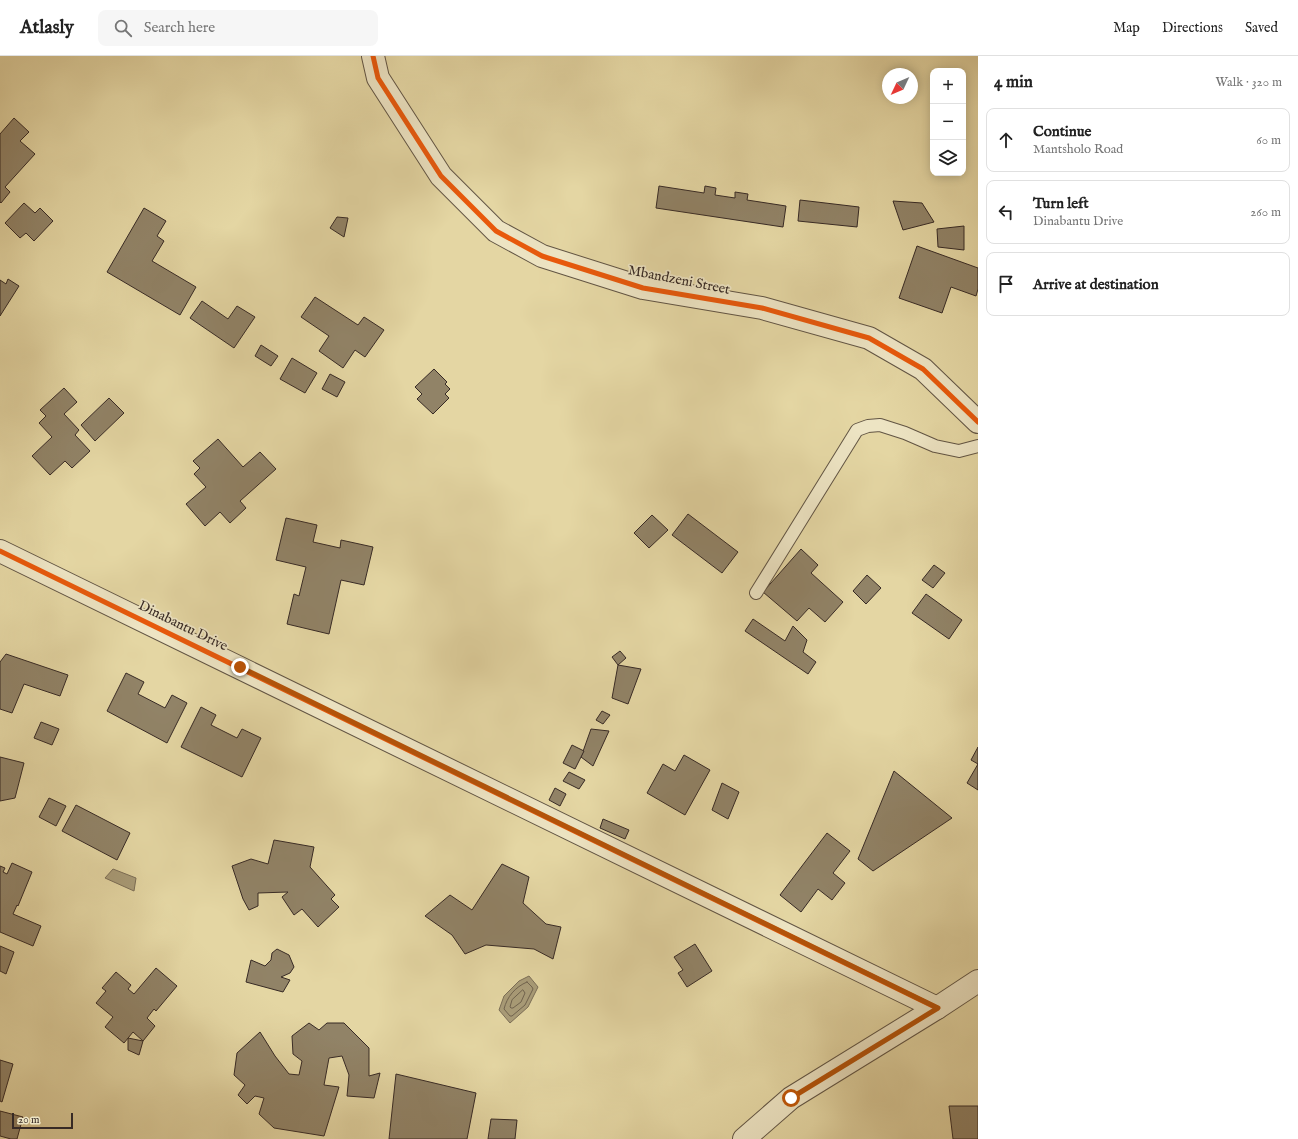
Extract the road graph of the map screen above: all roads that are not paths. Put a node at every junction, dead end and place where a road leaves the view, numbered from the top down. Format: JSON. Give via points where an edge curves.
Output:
{"nodes":[{"id":1,"x":373,"y":56,"type":"edge"},
{"id":2,"x":978,"y":422,"type":"edge"},
{"id":3,"x":978,"y":446,"type":"edge"},
{"id":4,"x":0,"y":550,"type":"edge"},
{"id":5,"x":756,"y":593,"type":"dead end"},
{"id":6,"x":978,"y":981,"type":"edge"},
{"id":7,"x":938,"y":1008,"type":"junction"},
{"id":8,"x":744,"y":1139,"type":"edge"}],
"edges":[{"from":1,"to":2,"type":"street","name":"Mbandzeni Street","via":[[378,78],[441,176],[496,231],[542,256],[643,288],[762,308],[869,338],[923,369]]},
{"from":3,"to":5,"type":"lane","via":[[959,451],[935,446],[880,425],[857,430]]},
{"from":4,"to":7,"type":"street","name":"Dinabantu Drive"},
{"from":6,"to":7,"type":"street"},
{"from":7,"to":8,"type":"street","via":[[791,1098]]}]}
